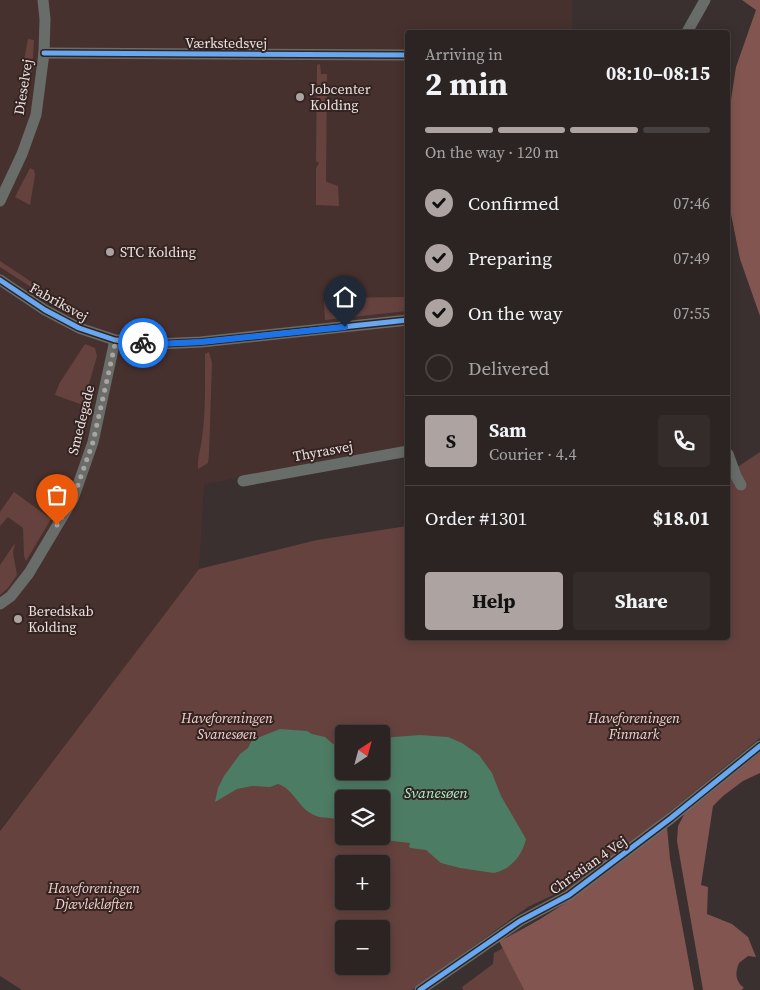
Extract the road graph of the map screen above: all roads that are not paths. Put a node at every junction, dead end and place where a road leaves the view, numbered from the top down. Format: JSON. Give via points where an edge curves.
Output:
{"nodes":[{"id":1,"x":43,"y":0,"type":"edge"},
{"id":2,"x":705,"y":0,"type":"edge"},
{"id":3,"x":688,"y":30,"type":"edge"},
{"id":4,"x":44,"y":53,"type":"junction"},
{"id":5,"x":405,"y":55,"type":"edge"},
{"id":6,"x":0,"y":201,"type":"edge"},
{"id":7,"x":0,"y":280,"type":"edge"},
{"id":8,"x":405,"y":320,"type":"edge"},
{"id":9,"x":116,"y":340,"type":"junction"},
{"id":10,"x":405,"y":452,"type":"edge"},
{"id":11,"x":730,"y":460,"type":"edge"},
{"id":12,"x":243,"y":480,"type":"dead end"},
{"id":13,"x":742,"y":484,"type":"dead end"},
{"id":14,"x":0,"y":604,"type":"edge"},
{"id":15,"x":760,"y":746,"type":"edge"},
{"id":16,"x":420,"y":990,"type":"edge"}],
"edges":[{"from":1,"to":4,"type":"street","name":"Dieselvej"},
{"from":2,"to":3,"type":"street"},
{"from":4,"to":5,"type":"street","name":"Værkstedsvej"},
{"from":4,"to":6,"type":"street","name":"Dieselvej","via":[[36,115]]},
{"from":7,"to":9,"type":"street","name":"Fabriksvej","via":[[79,328]]},
{"from":8,"to":9,"type":"street","name":"Fabriksvej","via":[[201,342],[157,344]]},
{"from":9,"to":14,"type":"street","name":"Smedegade","via":[[93,442],[73,499],[29,573],[11,596]]},
{"from":10,"to":12,"type":"street","name":"Thyrasvej"},
{"from":11,"to":13,"type":"street"},
{"from":15,"to":16,"type":"street","name":"Christian 4 Vej","via":[[569,895],[520,921]]}]}
